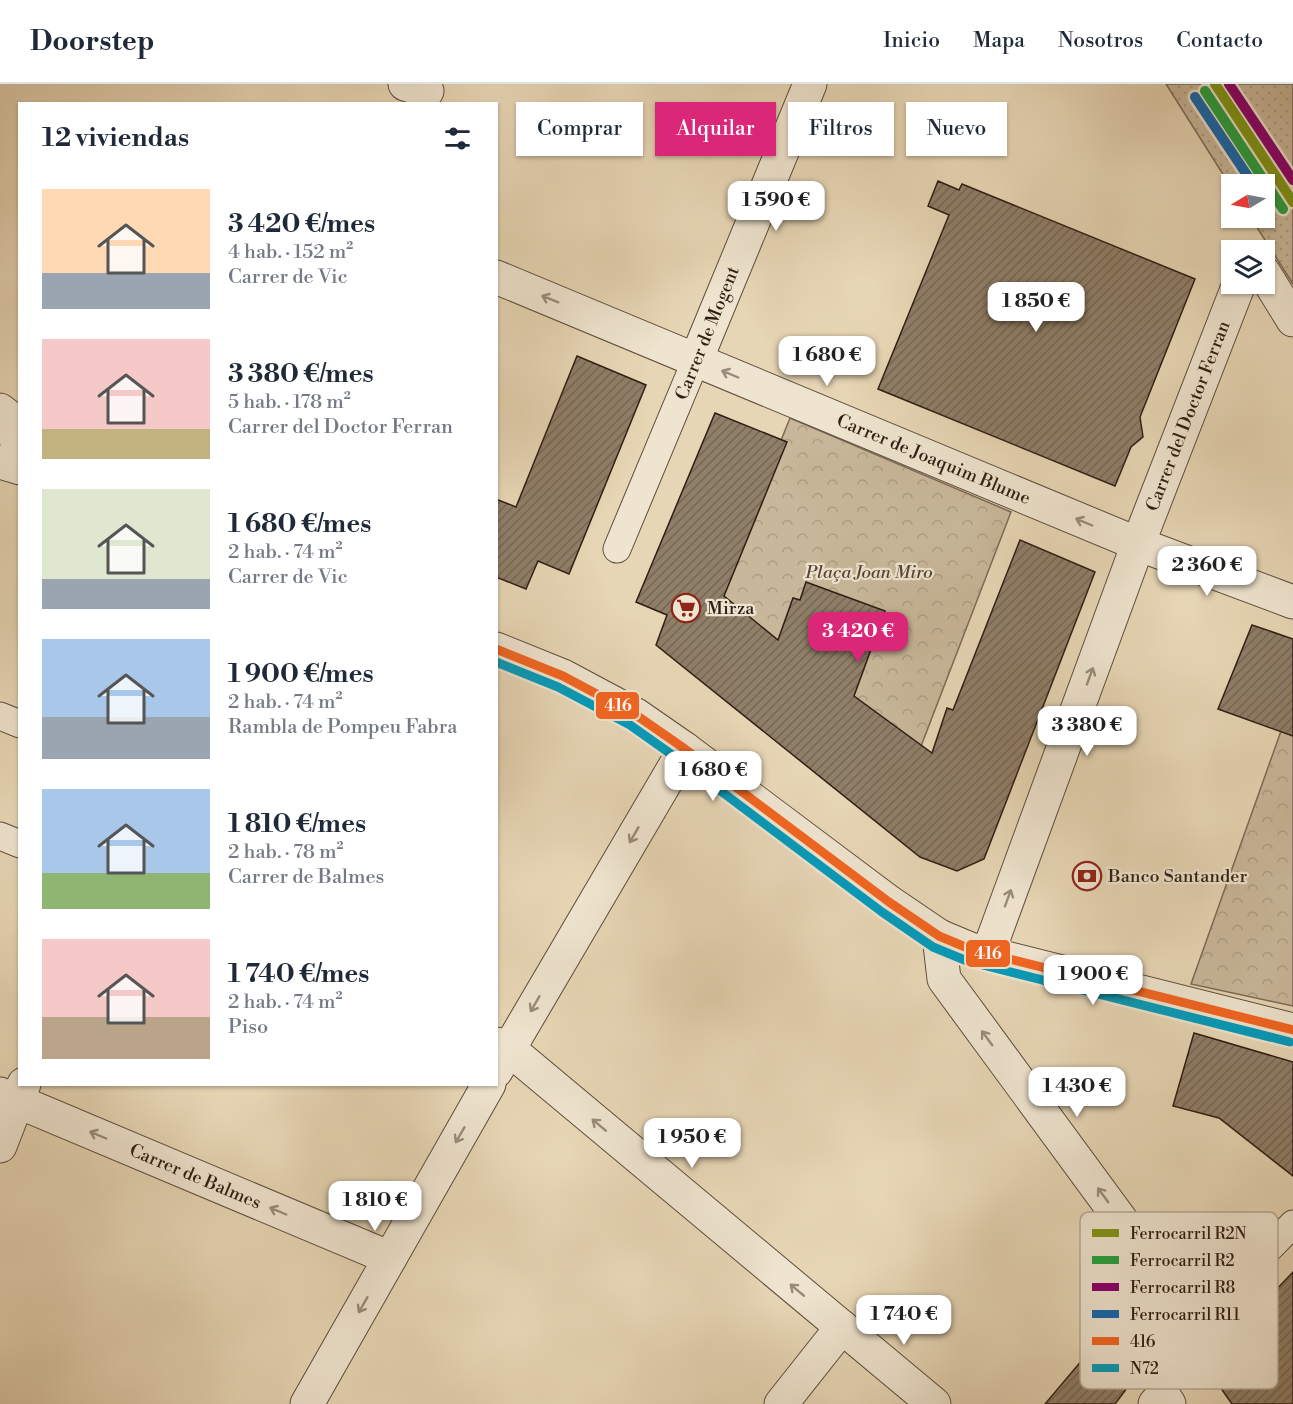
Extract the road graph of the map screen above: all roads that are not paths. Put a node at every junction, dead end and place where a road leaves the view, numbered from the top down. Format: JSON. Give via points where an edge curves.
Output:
{"nodes":[{"id":1,"x":810,"y":84,"type":"edge"},
{"id":2,"x":498,"y":278,"type":"edge"},
{"id":3,"x":1275,"y":291,"type":"edge"},
{"id":4,"x":1235,"y":294,"type":"edge"},
{"id":5,"x":1293,"y":320,"type":"edge"},
{"id":6,"x":696,"y":360,"type":"junction"},
{"id":7,"x":0,"y":410,"type":"edge"},
{"id":8,"x":18,"y":446,"type":"edge"},
{"id":9,"x":0,"y":462,"type":"edge"},
{"id":10,"x":18,"y":467,"type":"edge"},
{"id":11,"x":1138,"y":544,"type":"junction"},
{"id":12,"x":618,"y":549,"type":"dead end"},
{"id":13,"x":1293,"y":602,"type":"edge"},
{"id":14,"x":498,"y":650,"type":"edge"},
{"id":15,"x":0,"y":716,"type":"edge"},
{"id":16,"x":18,"y":723,"type":"edge"},
{"id":17,"x":685,"y":749,"type":"junction"},
{"id":18,"x":0,"y":836,"type":"edge"},
{"id":19,"x":18,"y":843,"type":"edge"},
{"id":20,"x":939,"y":936,"type":"junction"},
{"id":21,"x":988,"y":953,"type":"junction"},
{"id":22,"x":1293,"y":1030,"type":"edge"},
{"id":23,"x":501,"y":1055,"type":"edge"},
{"id":24,"x":488,"y":1086,"type":"edge"},
{"id":25,"x":14,"y":1093,"type":"edge"},
{"id":26,"x":0,"y":1146,"type":"edge"},
{"id":27,"x":1115,"y":1212,"type":"edge"},
{"id":28,"x":1293,"y":1224,"type":"edge"},
{"id":29,"x":1278,"y":1239,"type":"edge"},
{"id":30,"x":390,"y":1258,"type":"junction"},
{"id":31,"x":842,"y":1327,"type":"junction"},
{"id":32,"x":307,"y":1404,"type":"edge"},
{"id":33,"x":781,"y":1404,"type":"edge"},
{"id":34,"x":934,"y":1404,"type":"edge"}],
"edges":[{"from":1,"to":6,"type":"street","name":"Carrer de Mogent"},
{"from":6,"to":2,"type":"street","name":"Carrer de Joaquim Blume","one_way":true},
{"from":3,"to":5,"type":"street"},
{"from":4,"to":11,"type":"street","name":"Carrer del Doctor Ferran"},
{"from":11,"to":6,"type":"street","name":"Carrer de Joaquim Blume","one_way":true},
{"from":6,"to":12,"type":"street","name":"Carrer de Mogent"},
{"from":7,"to":8,"type":"street","via":[[9,417]]},
{"from":9,"to":10,"type":"street"},
{"from":11,"to":13,"type":"street","name":"Carrer de Joaquim Blume"},
{"from":21,"to":11,"type":"street","name":"Carrer del Doctor Ferran","one_way":true},
{"from":14,"to":17,"type":"street","via":[[563,676],[636,715]]},
{"from":15,"to":16,"type":"street"},
{"from":17,"to":20,"type":"street"},
{"from":17,"to":23,"type":"street","one_way":true},
{"from":18,"to":19,"type":"street"},
{"from":20,"to":21,"type":"street"},
{"from":27,"to":20,"type":"street","one_way":true,"via":[[944,979]]},
{"from":21,"to":22,"type":"street"},
{"from":31,"to":23,"type":"street","one_way":true},
{"from":24,"to":30,"type":"street","one_way":true},
{"from":25,"to":26,"type":"street"},
{"from":30,"to":25,"type":"street","name":"Carrer de Balmes","one_way":true},
{"from":28,"to":29,"type":"street"},
{"from":30,"to":32,"type":"street","one_way":true},
{"from":31,"to":33,"type":"street"},
{"from":31,"to":34,"type":"street"}]}
